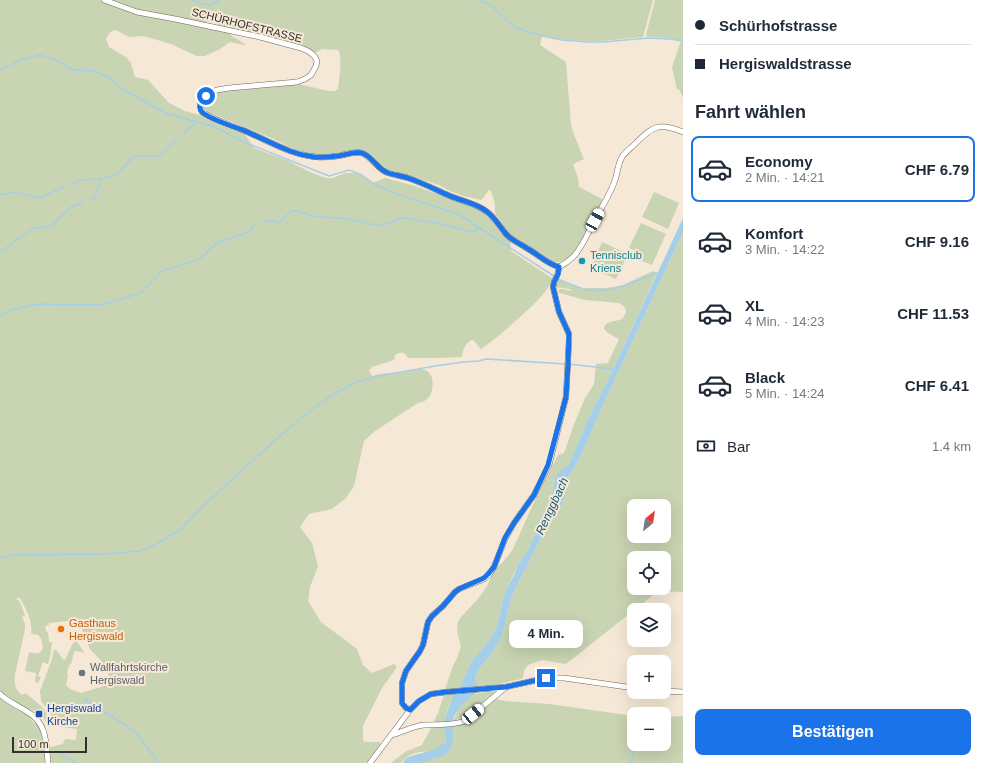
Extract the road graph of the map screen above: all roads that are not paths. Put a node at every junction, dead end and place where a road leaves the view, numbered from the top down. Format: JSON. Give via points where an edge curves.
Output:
{"nodes":[{"id":1,"x":104,"y":0,"type":"edge"},
{"id":2,"x":683,"y":132,"type":"edge"},
{"id":3,"x":559,"y":267,"type":"junction"},
{"id":4,"x":506,"y":687,"type":"junction"},
{"id":5,"x":627,"y":687,"type":"edge"},
{"id":6,"x":671,"y":691,"type":"edge"},
{"id":7,"x":683,"y":692,"type":"edge"},
{"id":8,"x":0,"y":694,"type":"edge"},
{"id":9,"x":410,"y":710,"type":"junction"},
{"id":10,"x":391,"y":735,"type":"junction"},
{"id":11,"x":48,"y":763,"type":"edge"},
{"id":12,"x":370,"y":763,"type":"edge"}],
"edges":[{"from":1,"to":3,"type":"street","name":"SCHÜRHOFSTRASSE","via":[[137,12],[260,37],[308,51],[317,61],[311,75],[305,79],[217,90],[202,100],[202,112],[301,155],[327,157],[353,152],[362,153],[388,173],[432,187],[486,210],[511,239],[546,262]]},
{"from":2,"to":3,"type":"street","via":[[667,127],[654,128],[623,156],[613,186],[583,243],[574,256]]},
{"from":3,"to":9,"type":"street","via":[[553,287],[569,340],[566,397],[551,457],[534,495],[505,538],[494,567],[484,578],[455,592],[428,622],[423,645],[406,671],[402,683],[402,703]]},
{"from":4,"to":5,"type":"street","via":[[546,678],[564,678]]},
{"from":4,"to":9,"type":"street","via":[[431,694]]},
{"from":4,"to":10,"type":"street","via":[[465,721],[425,725]]},
{"from":6,"to":7,"type":"street"},
{"from":8,"to":11,"type":"street","via":[[10,703],[31,714],[41,724]]},
{"from":9,"to":10,"type":"street"},
{"from":10,"to":12,"type":"street"}]}
